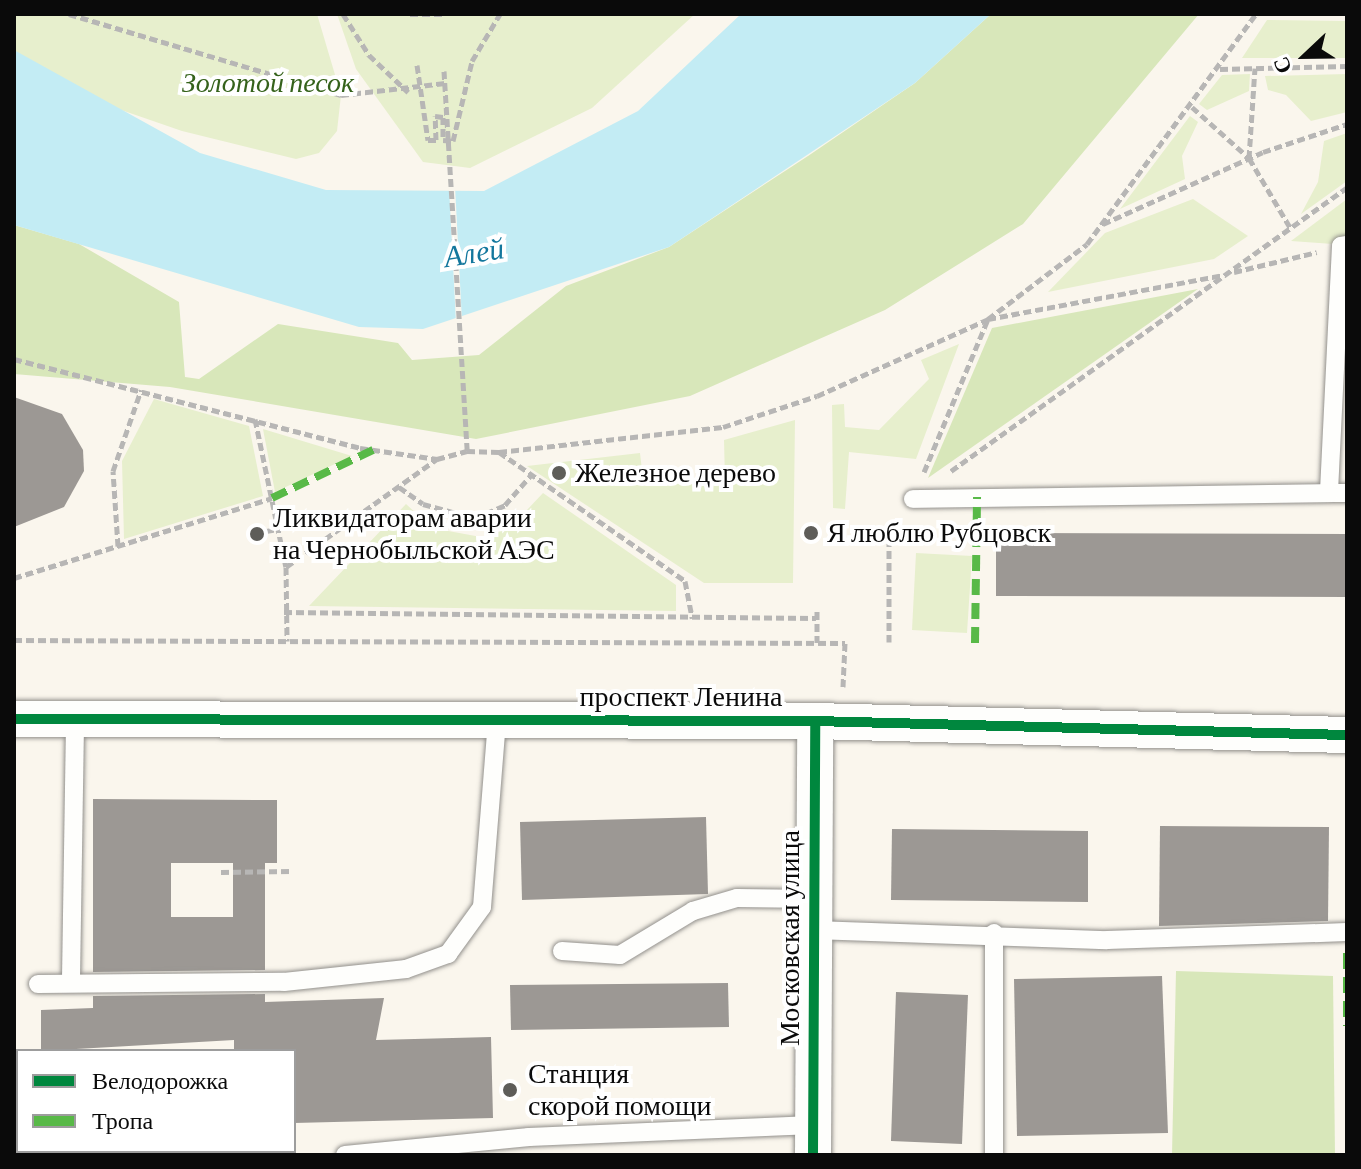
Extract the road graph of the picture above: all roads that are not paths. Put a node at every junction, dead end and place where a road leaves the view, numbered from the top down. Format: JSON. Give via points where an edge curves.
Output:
{"nodes":[{"id":1,"x":1344,"y":246,"type":"edge"},
{"id":2,"x":1338,"y":493,"type":"edge"},
{"id":3,"x":913,"y":499,"type":"road end"},
{"id":4,"x":14,"y":719,"type":"edge"},
{"id":5,"x":75,"y":720,"type":"junction"},
{"id":6,"x":497,"y":720,"type":"junction"},
{"id":7,"x":828,"y":721,"type":"junction"},
{"id":8,"x":1347,"y":735,"type":"edge"},
{"id":9,"x":814,"y":914,"type":"junction"},
{"id":10,"x":1347,"y":932,"type":"edge"},
{"id":11,"x":994,"y":933,"type":"junction"},
{"id":12,"x":562,"y":951,"type":"dead end"},
{"id":13,"x":71,"y":979,"type":"junction"},
{"id":14,"x":38,"y":984,"type":"dead end"},
{"id":15,"x":813,"y":1140,"type":"edge"},
{"id":16,"x":345,"y":1155,"type":"edge"},
{"id":17,"x":994,"y":1155,"type":"edge"}],
"edges":[{"from":1,"to":2,"type":"lane"},
{"from":2,"to":3,"type":"lane"},
{"from":4,"to":5,"type":"street","name":"проспект Ленина"},
{"from":5,"to":6,"type":"street","name":"проспект Ленина"},
{"from":5,"to":13,"type":"lane"},
{"from":6,"to":7,"type":"street","name":"проспект Ленина"},
{"from":6,"to":13,"type":"lane","via":[[482,907],[448,954],[406,969],[284,982]]},
{"from":7,"to":8,"type":"street","name":"проспект Ленина"},
{"from":7,"to":9,"type":"street","name":"Московская улица"},
{"from":9,"to":11,"type":"lane"},
{"from":9,"to":12,"type":"lane","via":[[737,898],[693,911],[620,955]]},
{"from":9,"to":15,"type":"street","name":"Московская улица"},
{"from":10,"to":11,"type":"lane","via":[[1107,940]]},
{"from":11,"to":17,"type":"lane"},
{"from":13,"to":14,"type":"lane"},
{"from":15,"to":16,"type":"lane","via":[[529,1137]]}]}
